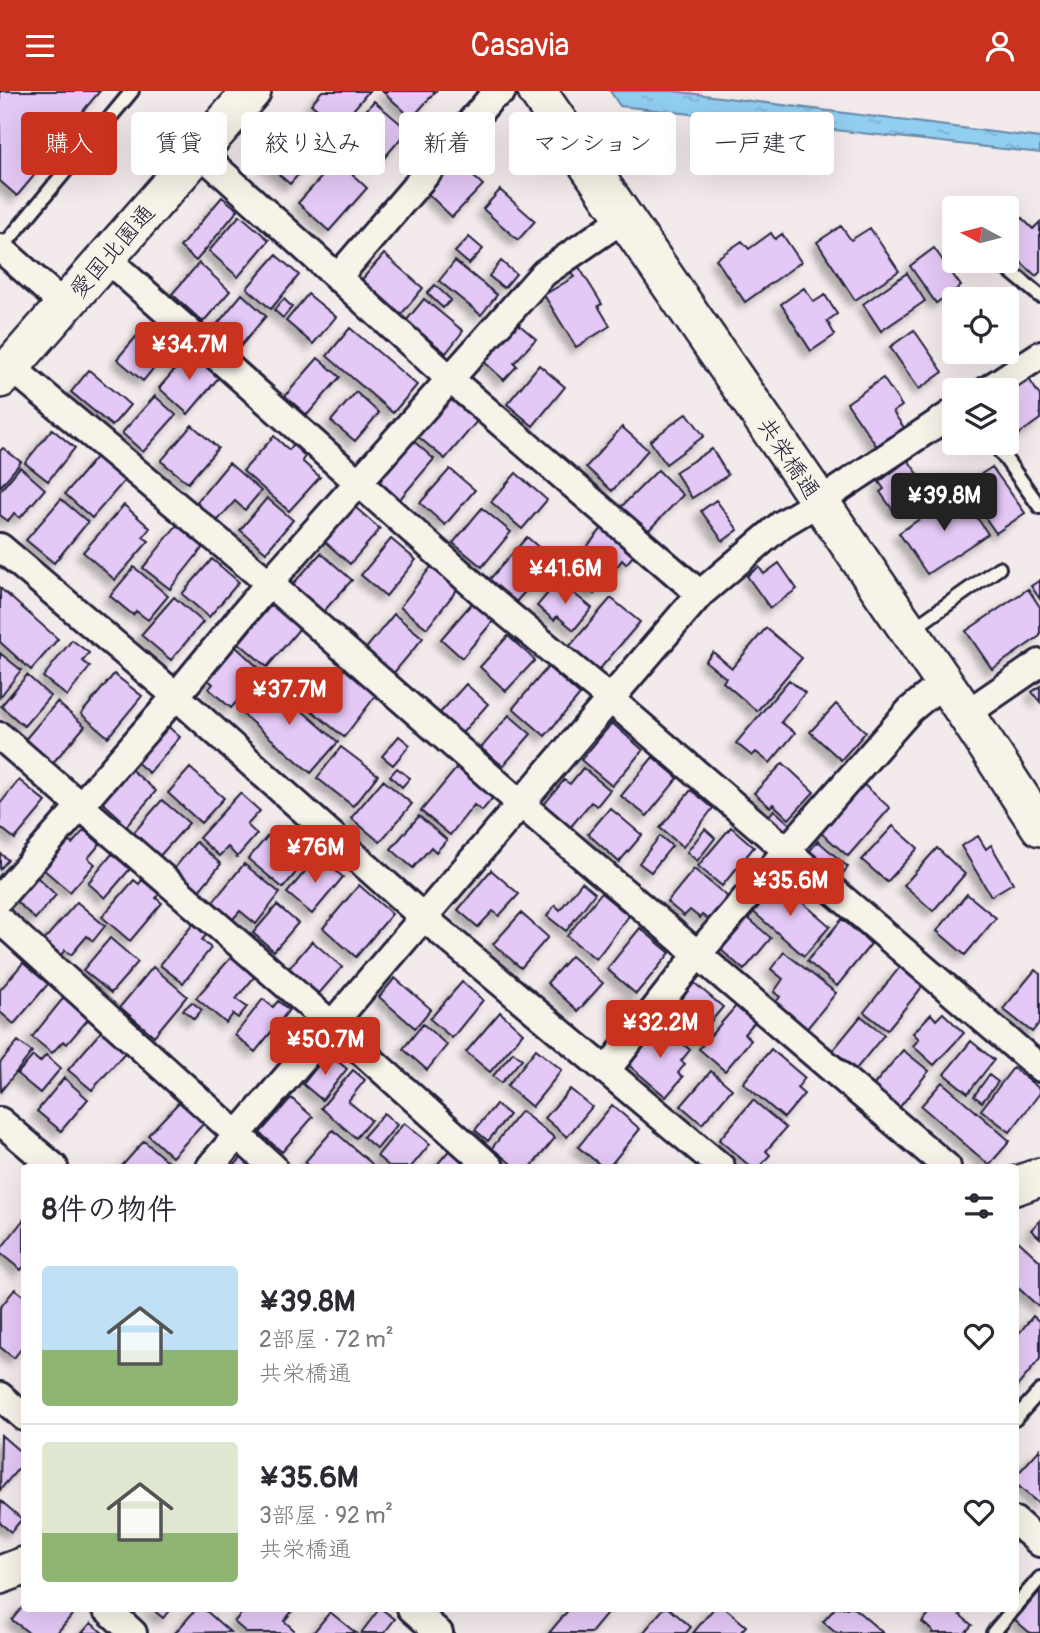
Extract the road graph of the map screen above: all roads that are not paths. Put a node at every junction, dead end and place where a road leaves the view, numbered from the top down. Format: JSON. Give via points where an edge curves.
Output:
{"nodes":[{"id":1,"x":132,"y":91,"type":"edge"},
{"id":2,"x":252,"y":91,"type":"edge"},
{"id":3,"x":502,"y":91,"type":"edge"},
{"id":4,"x":537,"y":91,"type":"edge"},
{"id":5,"x":227,"y":120,"type":"edge"},
{"id":6,"x":179,"y":175,"type":"edge"},
{"id":7,"x":224,"y":175,"type":"edge"},
{"id":8,"x":624,"y":218,"type":"junction"},
{"id":9,"x":0,"y":249,"type":"edge"},
{"id":10,"x":106,"y":258,"type":"junction"},
{"id":11,"x":1012,"y":273,"type":"edge"},
{"id":12,"x":337,"y":278,"type":"junction"},
{"id":13,"x":1040,"y":296,"type":"edge"},
{"id":14,"x":65,"y":306,"type":"junction"},
{"id":15,"x":1040,"y":355,"type":"edge"},
{"id":16,"x":6,"y":373,"type":"edge"},
{"id":17,"x":1005,"y":378,"type":"edge"},
{"id":18,"x":450,"y":379,"type":"junction"},
{"id":19,"x":942,"y":420,"type":"edge"},
{"id":20,"x":1003,"y":455,"type":"edge"},
{"id":21,"x":358,"y":482,"type":"junction"},
{"id":22,"x":819,"y":502,"type":"junction"},
{"id":23,"x":1040,"y":507,"type":"edge"},
{"id":24,"x":0,"y":547,"type":"edge"},
{"id":25,"x":999,"y":568,"type":"dead end"},
{"id":26,"x":269,"y":583,"type":"junction"},
{"id":27,"x":700,"y":594,"type":"junction"},
{"id":28,"x":909,"y":632,"type":"junction"},
{"id":29,"x":1040,"y":663,"type":"edge"},
{"id":30,"x":944,"y":683,"type":"junction"},
{"id":31,"x":176,"y":696,"type":"junction"},
{"id":32,"x":609,"y":698,"type":"junction"},
{"id":33,"x":965,"y":714,"type":"junction"},
{"id":34,"x":0,"y":736,"type":"edge"},
{"id":35,"x":520,"y":803,"type":"junction"},
{"id":36,"x":80,"y":805,"type":"junction"},
{"id":37,"x":1040,"y":827,"type":"edge"},
{"id":38,"x":787,"y":850,"type":"junction"},
{"id":39,"x":0,"y":898,"type":"edge"},
{"id":40,"x":423,"y":917,"type":"junction"},
{"id":41,"x":0,"y":920,"type":"edge"},
{"id":42,"x":698,"y":954,"type":"junction"},
{"id":43,"x":331,"y":1024,"type":"junction"},
{"id":44,"x":1040,"y":1068,"type":"edge"},
{"id":45,"x":606,"y":1071,"type":"junction"},
{"id":46,"x":0,"y":1121,"type":"edge"},
{"id":47,"x":237,"y":1136,"type":"junction"},
{"id":48,"x":50,"y":1164,"type":"edge"},
{"id":49,"x":213,"y":1164,"type":"edge"},
{"id":50,"x":270,"y":1164,"type":"edge"},
{"id":51,"x":487,"y":1164,"type":"edge"},
{"id":52,"x":717,"y":1164,"type":"edge"},
{"id":53,"x":943,"y":1164,"type":"edge"},
{"id":54,"x":1040,"y":1177,"type":"edge"},
{"id":55,"x":1019,"y":1185,"type":"edge"},
{"id":56,"x":1040,"y":1391,"type":"edge"},
{"id":57,"x":0,"y":1396,"type":"edge"},
{"id":58,"x":21,"y":1414,"type":"edge"},
{"id":59,"x":1019,"y":1415,"type":"edge"},
{"id":60,"x":1019,"y":1525,"type":"edge"},
{"id":61,"x":1040,"y":1543,"type":"edge"},
{"id":62,"x":21,"y":1567,"type":"edge"},
{"id":63,"x":0,"y":1575,"type":"edge"},
{"id":64,"x":1040,"y":1578,"type":"edge"},
{"id":65,"x":1019,"y":1603,"type":"edge"},
{"id":66,"x":110,"y":1612,"type":"edge"},
{"id":67,"x":415,"y":1612,"type":"edge"},
{"id":68,"x":1011,"y":1612,"type":"edge"},
{"id":69,"x":133,"y":1633,"type":"edge"},
{"id":70,"x":439,"y":1633,"type":"edge"},
{"id":71,"x":993,"y":1633,"type":"edge"}],
"edges":[{"from":1,"to":9,"type":"lane"},
{"from":2,"to":5,"type":"street","name":"愛国北園通"},
{"from":3,"to":12,"type":"street","via":[[492,97]]},
{"from":4,"to":8,"type":"street","name":"共栄橋通"},
{"from":6,"to":10,"type":"street","name":"愛国北園通"},
{"from":7,"to":12,"type":"street"},
{"from":8,"to":18,"type":"street","via":[[544,273]]},
{"from":8,"to":22,"type":"street","name":"共栄橋通"},
{"from":9,"to":14,"type":"street"},
{"from":10,"to":14,"type":"street","name":"愛国北園通"},
{"from":10,"to":21,"type":"street"},
{"from":11,"to":13,"type":"lane"},
{"from":12,"to":18,"type":"street"},
{"from":14,"to":16,"type":"street","name":"愛国北園通"},
{"from":15,"to":17,"type":"street"},
{"from":16,"to":26,"type":"street"},
{"from":18,"to":21,"type":"street"},
{"from":18,"to":27,"type":"street"},
{"from":19,"to":22,"type":"street"},
{"from":20,"to":23,"type":"lane"},
{"from":21,"to":26,"type":"street"},
{"from":21,"to":32,"type":"street"},
{"from":22,"to":27,"type":"street","via":[[782,524]]},
{"from":22,"to":28,"type":"street","name":"共栄橋通"},
{"from":24,"to":31,"type":"street"},
{"from":25,"to":28,"type":"lane"},
{"from":26,"to":31,"type":"street"},
{"from":26,"to":35,"type":"street"},
{"from":27,"to":32,"type":"street"},
{"from":28,"to":30,"type":"street","name":"共栄橋通"},
{"from":29,"to":33,"type":"street"},
{"from":30,"to":33,"type":"street","name":"共栄橋通"},
{"from":30,"to":38,"type":"street","via":[[909,710]]},
{"from":31,"to":36,"type":"street"},
{"from":31,"to":40,"type":"street"},
{"from":32,"to":35,"type":"street"},
{"from":32,"to":38,"type":"street"},
{"from":33,"to":37,"type":"street","name":"共栄橋通"},
{"from":34,"to":36,"type":"street"},
{"from":35,"to":40,"type":"street"},
{"from":35,"to":42,"type":"street"},
{"from":36,"to":39,"type":"street"},
{"from":36,"to":43,"type":"street"},
{"from":38,"to":42,"type":"street"},
{"from":38,"to":44,"type":"street"},
{"from":40,"to":43,"type":"street"},
{"from":40,"to":45,"type":"street"},
{"from":41,"to":47,"type":"street"},
{"from":42,"to":45,"type":"street"},
{"from":42,"to":53,"type":"street"},
{"from":43,"to":47,"type":"street"},
{"from":43,"to":51,"type":"street"},
{"from":45,"to":52,"type":"street"},
{"from":46,"to":48,"type":"street"},
{"from":47,"to":49,"type":"street"},
{"from":47,"to":50,"type":"street"},
{"from":54,"to":55,"type":"street"},
{"from":56,"to":59,"type":"lane"},
{"from":57,"to":58,"type":"street"},
{"from":60,"to":61,"type":"street"},
{"from":62,"to":63,"type":"street"},
{"from":64,"to":65,"type":"lane"},
{"from":66,"to":69,"type":"street"},
{"from":67,"to":70,"type":"street"},
{"from":68,"to":71,"type":"lane"}]}
